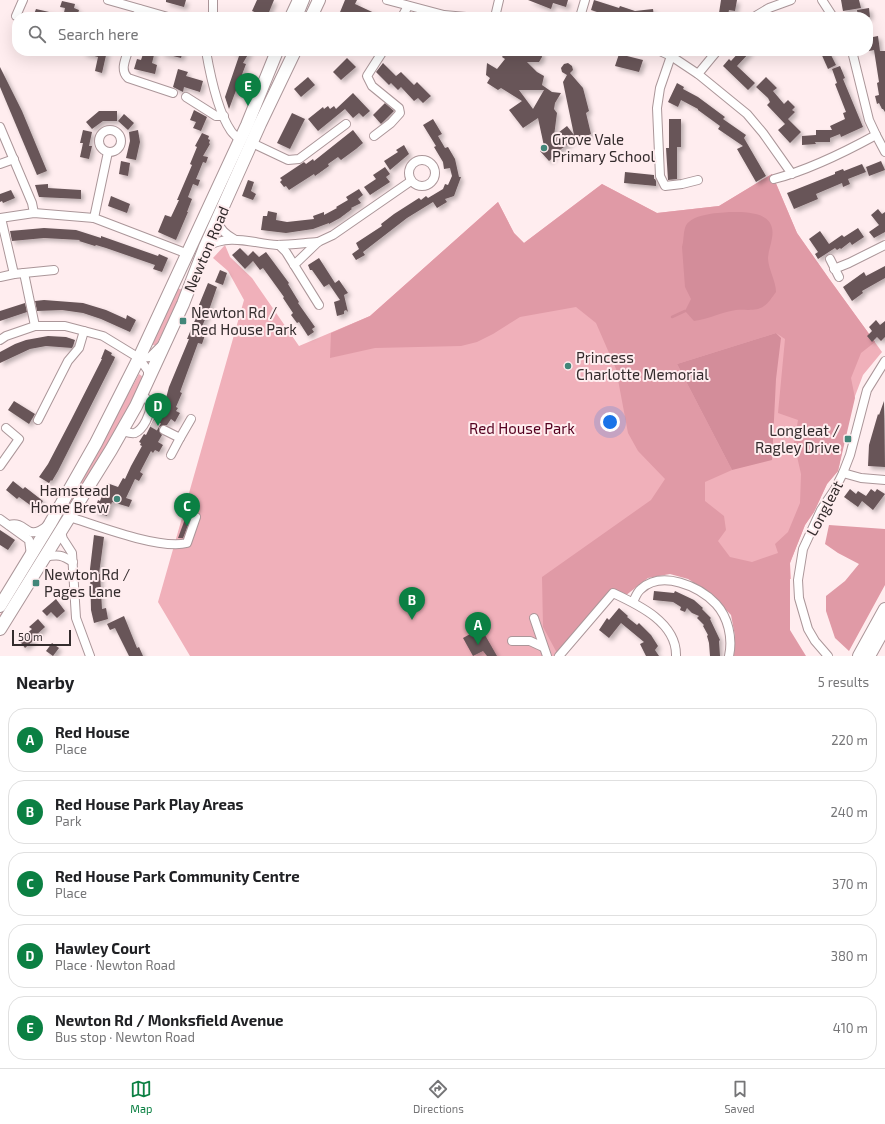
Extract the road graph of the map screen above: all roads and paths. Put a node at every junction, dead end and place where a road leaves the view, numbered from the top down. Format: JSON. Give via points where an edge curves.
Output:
{"nodes":[{"id":1,"x":23,"y":0,"type":"edge"},
{"id":2,"x":108,"y":0,"type":"edge"},
{"id":3,"x":213,"y":0,"type":"edge"},
{"id":4,"x":299,"y":0,"type":"edge"},
{"id":5,"x":305,"y":0,"type":"edge"},
{"id":6,"x":319,"y":0,"type":"edge"},
{"id":7,"x":387,"y":0,"type":"edge"},
{"id":8,"x":499,"y":0,"type":"edge"},
{"id":9,"x":585,"y":0,"type":"edge"},
{"id":10,"x":791,"y":0,"type":"edge"},
{"id":11,"x":822,"y":0,"type":"edge"},
{"id":12,"x":769,"y":4,"type":"edge"},
{"id":13,"x":408,"y":6,"type":"junction"},
{"id":14,"x":18,"y":12,"type":"edge"},
{"id":15,"x":136,"y":12,"type":"edge"},
{"id":16,"x":213,"y":12,"type":"edge"},
{"id":17,"x":293,"y":12,"type":"edge"},
{"id":18,"x":300,"y":12,"type":"edge"},
{"id":19,"x":313,"y":12,"type":"edge"},
{"id":20,"x":405,"y":12,"type":"edge"},
{"id":21,"x":435,"y":12,"type":"edge"},
{"id":22,"x":496,"y":12,"type":"edge"},
{"id":23,"x":581,"y":12,"type":"edge"},
{"id":24,"x":760,"y":12,"type":"edge"},
{"id":25,"x":830,"y":12,"type":"edge"},
{"id":26,"x":127,"y":56,"type":"edge"},
{"id":27,"x":207,"y":56,"type":"edge"},
{"id":28,"x":276,"y":56,"type":"edge"},
{"id":29,"x":292,"y":56,"type":"edge"},
{"id":30,"x":380,"y":56,"type":"edge"},
{"id":31,"x":671,"y":56,"type":"joint"},
{"id":32,"x":713,"y":56,"type":"edge"},
{"id":33,"x":853,"y":56,"type":"edge"},
{"id":34,"x":698,"y":74,"type":"junction"},
{"id":35,"x":173,"y":93,"type":"dead end"},
{"id":36,"x":186,"y":97,"type":"dead end"},
{"id":37,"x":224,"y":116,"type":"junction"},
{"id":38,"x":346,"y":124,"type":"dead end"},
{"id":39,"x":0,"y":127,"type":"edge"},
{"id":40,"x":374,"y":136,"type":"dead end"},
{"id":41,"x":876,"y":136,"type":"junction"},
{"id":42,"x":246,"y":142,"type":"junction"},
{"id":43,"x":108,"y":152,"type":"dead end"},
{"id":44,"x":885,"y":152,"type":"edge"},
{"id":45,"x":14,"y":159,"type":"junction"},
{"id":46,"x":0,"y":164,"type":"edge"},
{"id":47,"x":792,"y":174,"type":"junction"},
{"id":48,"x":774,"y":179,"type":"dead end"},
{"id":49,"x":698,"y":180,"type":"dead end"},
{"id":50,"x":411,"y":181,"type":"dead end"},
{"id":51,"x":34,"y":213,"type":"junction"},
{"id":52,"x":1,"y":218,"type":"edge"},
{"id":53,"x":94,"y":218,"type":"junction"},
{"id":54,"x":217,"y":221,"type":"junction"},
{"id":55,"x":234,"y":240,"type":"junction"},
{"id":56,"x":318,"y":242,"type":"junction"},
{"id":57,"x":279,"y":245,"type":"junction"},
{"id":58,"x":885,"y":245,"type":"edge"},
{"id":59,"x":205,"y":248,"type":"junction"},
{"id":60,"x":188,"y":254,"type":"junction"},
{"id":61,"x":830,"y":259,"type":"dead end"},
{"id":62,"x":294,"y":265,"type":"junction"},
{"id":63,"x":834,"y":269,"type":"junction"},
{"id":64,"x":54,"y":270,"type":"dead end"},
{"id":65,"x":24,"y":273,"type":"junction"},
{"id":66,"x":14,"y":274,"type":"junction"},
{"id":67,"x":0,"y":277,"type":"edge"},
{"id":68,"x":839,"y":277,"type":"dead end"},
{"id":69,"x":319,"y":305,"type":"dead end"},
{"id":70,"x":35,"y":326,"type":"junction"},
{"id":71,"x":84,"y":331,"type":"junction"},
{"id":72,"x":168,"y":338,"type":"junction"},
{"id":73,"x":0,"y":340,"type":"edge"},
{"id":74,"x":139,"y":358,"type":"junction"},
{"id":75,"x":885,"y":361,"type":"edge"},
{"id":76,"x":148,"y":381,"type":"junction"},
{"id":77,"x":141,"y":396,"type":"junction"},
{"id":78,"x":191,"y":419,"type":"dead end"},
{"id":79,"x":38,"y":420,"type":"dead end"},
{"id":80,"x":6,"y":428,"type":"dead end"},
{"id":81,"x":164,"y":430,"type":"tunnel mouth"},
{"id":82,"x":122,"y":431,"type":"junction"},
{"id":83,"x":180,"y":438,"type":"junction"},
{"id":84,"x":171,"y":455,"type":"dead end"},
{"id":85,"x":0,"y":466,"type":"edge"},
{"id":86,"x":843,"y":473,"type":"junction"},
{"id":87,"x":885,"y":480,"type":"edge"},
{"id":88,"x":70,"y":517,"type":"junction"},
{"id":89,"x":196,"y":517,"type":"dead end"},
{"id":90,"x":0,"y":519,"type":"edge"},
{"id":91,"x":50,"y":524,"type":"junction"},
{"id":92,"x":9,"y":525,"type":"junction"},
{"id":93,"x":61,"y":532,"type":"junction"},
{"id":94,"x":31,"y":555,"type":"junction"},
{"id":95,"x":45,"y":557,"type":"junction"},
{"id":96,"x":73,"y":562,"type":"junction"},
{"id":97,"x":633,"y":602,"type":"junction"},
{"id":98,"x":0,"y":606,"type":"edge"},
{"id":99,"x":885,"y":609,"type":"edge"},
{"id":100,"x":534,"y":618,"type":"dead end"},
{"id":101,"x":885,"y":627,"type":"edge"},
{"id":102,"x":0,"y":629,"type":"edge"},
{"id":103,"x":512,"y":641,"type":"dead end"},
{"id":104,"x":543,"y":647,"type":"junction"},
{"id":105,"x":90,"y":656,"type":"edge"},
{"id":106,"x":547,"y":656,"type":"edge"},
{"id":107,"x":559,"y":656,"type":"edge"},
{"id":108,"x":676,"y":656,"type":"edge"},
{"id":109,"x":730,"y":656,"type":"edge"},
{"id":110,"x":828,"y":656,"type":"edge"},
{"id":111,"x":859,"y":656,"type":"edge"},
{"id":112,"x":870,"y":656,"type":"edge"}],
"edges":[{"from":1,"to":14,"type":"street"},
{"from":2,"to":15,"type":"street"},
{"from":3,"to":16,"type":"street"},
{"from":4,"to":17,"type":"highway"},
{"from":5,"to":18,"type":"street"},
{"from":6,"to":19,"type":"highway"},
{"from":7,"to":13,"type":"street"},
{"from":8,"to":22,"type":"street"},
{"from":9,"to":23,"type":"street"},
{"from":10,"to":12,"type":"street"},
{"from":11,"to":25,"type":"street"},
{"from":12,"to":24,"type":"street"},
{"from":13,"to":20,"type":"street"},
{"from":13,"to":21,"type":"street"},
{"from":26,"to":35,"type":"street","via":[[123,69],[128,78]]},
{"from":27,"to":37,"type":"street","via":[[212,82]]},
{"from":28,"to":42,"type":"highway","name":"Newton Road"},
{"from":29,"to":42,"type":"highway","name":"Newton Road"},
{"from":30,"to":40,"type":"street","via":[[367,76],[372,86],[399,108],[400,113],[391,124]]},
{"from":31,"to":34,"type":"street"},
{"from":31,"to":49,"type":"street","via":[[660,88],[657,108],[660,176],[665,186]]},
{"from":32,"to":34,"type":"street"},
{"from":33,"to":41,"type":"street","via":[[869,120]]},
{"from":34,"to":47,"type":"street","via":[[747,114]]},
{"from":36,"to":37,"type":"street","via":[[216,116]]},
{"from":37,"to":42,"type":"street","via":[[231,132]]},
{"from":38,"to":42,"type":"street","via":[[298,159],[288,160]]},
{"from":39,"to":45,"type":"street"},
{"from":41,"to":44,"type":"street"},
{"from":41,"to":47,"type":"street"},
{"from":42,"to":54,"type":"highway","name":"Newton Road"},
{"from":42,"to":60,"type":"highway","name":"Newton Road"},
{"from":43,"to":53,"type":"street"},
{"from":45,"to":46,"type":"street"},
{"from":45,"to":51,"type":"street"},
{"from":47,"to":48,"type":"street"},
{"from":50,"to":56,"type":"street","via":[[333,235]]},
{"from":51,"to":52,"type":"street"},
{"from":51,"to":53,"type":"street"},
{"from":52,"to":66,"type":"street"},
{"from":53,"to":60,"type":"street"},
{"from":54,"to":55,"type":"street","via":[[220,230]]},
{"from":54,"to":59,"type":"highway","name":"Newton Road"},
{"from":55,"to":57,"type":"street"},
{"from":55,"to":59,"type":"street","via":[[223,240]]},
{"from":56,"to":57,"type":"street"},
{"from":56,"to":62,"type":"street"},
{"from":57,"to":62,"type":"street"},
{"from":58,"to":63,"type":"street"},
{"from":59,"to":72,"type":"highway","name":"Newton Road"},
{"from":60,"to":74,"type":"highway","name":"Newton Road"},
{"from":61,"to":63,"type":"street"},
{"from":62,"to":69,"type":"street"},
{"from":63,"to":68,"type":"street"},
{"from":64,"to":65,"type":"street"},
{"from":65,"to":66,"type":"street"},
{"from":65,"to":70,"type":"street"},
{"from":66,"to":67,"type":"street"},
{"from":70,"to":71,"type":"street","via":[[65,326]]},
{"from":70,"to":73,"type":"street"},
{"from":71,"to":74,"type":"street","via":[[103,336]]},
{"from":71,"to":79,"type":"street","via":[[78,348],[68,361]]},
{"from":72,"to":74,"type":"street","via":[[150,357]]},
{"from":72,"to":76,"type":"highway","name":"Newton Road"},
{"from":74,"to":76,"type":"street","via":[[148,370]]},
{"from":74,"to":91,"type":"highway","name":"Newton Road","via":[[96,443]]},
{"from":75,"to":86,"type":"street","name":"Longleat","via":[[867,390]]},
{"from":76,"to":77,"type":"highway","name":"Newton Road"},
{"from":77,"to":82,"type":"highway","name":"Newton Road"},
{"from":77,"to":82,"type":"street","via":[[151,405],[149,421],[136,432]]},
{"from":78,"to":83,"type":"street"},
{"from":80,"to":85,"type":"street","via":[[19,439]]},
{"from":81,"to":83,"type":"street"},
{"from":82,"to":88,"type":"highway","name":"Newton Road"},
{"from":83,"to":84,"type":"street"},
{"from":86,"to":87,"type":"street"},
{"from":86,"to":110,"type":"street","name":"Longleat","via":[[821,510],[803,549],[798,580],[799,598],[808,629]]},
{"from":88,"to":89,"type":"street","via":[[122,534],[181,545],[187,544]]},
{"from":88,"to":93,"type":"highway","name":"Newton Road"},
{"from":90,"to":92,"type":"street"},
{"from":91,"to":92,"type":"street","via":[[34,533],[17,524]]},
{"from":91,"to":94,"type":"highway","name":"Newton Road"},
{"from":92,"to":94,"type":"street","via":[[29,540]]},
{"from":93,"to":95,"type":"highway","name":"Newton Road"},
{"from":93,"to":96,"type":"street","via":[[72,553]]},
{"from":94,"to":98,"type":"highway","name":"Newton Road"},
{"from":95,"to":96,"type":"street","via":[[64,556]]},
{"from":95,"to":102,"type":"highway","name":"Newton Road"},
{"from":96,"to":105,"type":"street","via":[[76,618]]},
{"from":97,"to":107,"type":"street","via":[[613,593]]},
{"from":97,"to":108,"type":"street","via":[[670,633],[676,647]]},
{"from":97,"to":109,"type":"street","via":[[640,589],[650,583],[666,580],[684,583],[716,604],[730,633]]},
{"from":99,"to":111,"type":"highway"},
{"from":100,"to":104,"type":"street"},
{"from":101,"to":112,"type":"highway"},
{"from":103,"to":104,"type":"street","via":[[530,641]]},
{"from":104,"to":106,"type":"street"}]}
